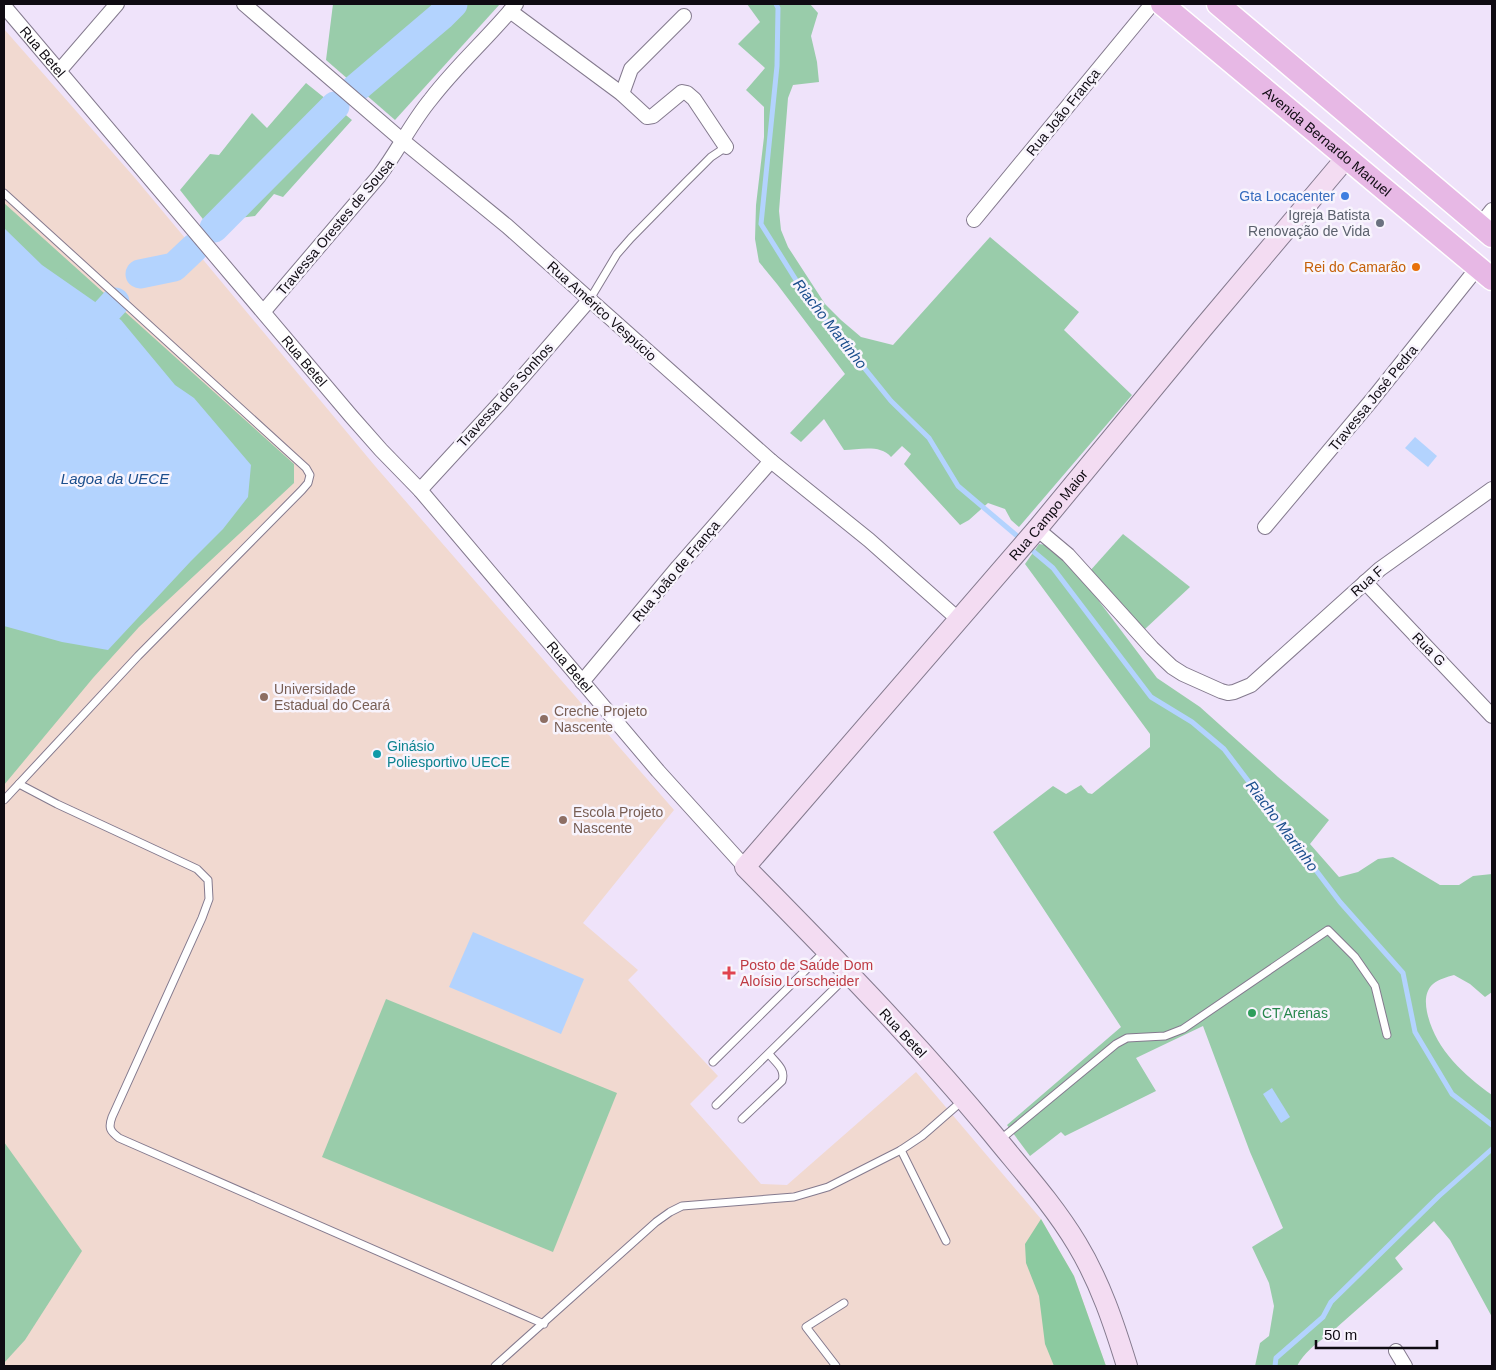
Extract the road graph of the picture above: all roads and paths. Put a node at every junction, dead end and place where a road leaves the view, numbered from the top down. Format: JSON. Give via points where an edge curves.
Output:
{"nodes":[{"id":1,"x":117,"y":4,"type":"edge"},
{"id":2,"x":244,"y":4,"type":"edge"},
{"id":3,"x":1152,"y":4,"type":"edge"},
{"id":4,"x":1162,"y":4,"type":"edge"},
{"id":5,"x":1218,"y":4,"type":"edge"},
{"id":6,"x":4,"y":6,"type":"edge"},
{"id":7,"x":513,"y":7,"type":"edge"},
{"id":8,"x":684,"y":16,"type":"dead end"},
{"id":9,"x":60,"y":70,"type":"junction"},
{"id":10,"x":622,"y":94,"type":"junction"},
{"id":11,"x":403,"y":141,"type":"junction"},
{"id":12,"x":726,"y":147,"type":"joint"},
{"id":13,"x":1346,"y":158,"type":"junction"},
{"id":14,"x":4,"y":193,"type":"edge"},
{"id":15,"x":974,"y":220,"type":"dead end"},
{"id":16,"x":1488,"y":224,"type":"edge"},
{"id":17,"x":1485,"y":273,"type":"edge"},
{"id":18,"x":590,"y":299,"type":"junction"},
{"id":19,"x":264,"y":311,"type":"junction"},
{"id":20,"x":771,"y":460,"type":"junction"},
{"id":21,"x":420,"y":490,"type":"junction"},
{"id":22,"x":1491,"y":493,"type":"edge"},
{"id":23,"x":1266,"y":527,"type":"dead end"},
{"id":24,"x":1037,"y":529,"type":"junction"},
{"id":25,"x":1365,"y":582,"type":"junction"},
{"id":26,"x":958,"y":619,"type":"junction"},
{"id":27,"x":582,"y":682,"type":"junction"},
{"id":28,"x":1492,"y":716,"type":"edge"},
{"id":29,"x":19,"y":784,"type":"junction"},
{"id":30,"x":4,"y":800,"type":"edge"},
{"id":31,"x":745,"y":867,"type":"junction"},
{"id":32,"x":826,"y":950,"type":"junction"},
{"id":33,"x":849,"y":974,"type":"junction"},
{"id":34,"x":1387,"y":1035,"type":"dead end"},
{"id":35,"x":769,"y":1054,"type":"junction"},
{"id":36,"x":713,"y":1062,"type":"dead end"},
{"id":37,"x":964,"y":1100,"type":"junction"},
{"id":38,"x":716,"y":1105,"type":"dead end"},
{"id":39,"x":742,"y":1119,"type":"dead end"},
{"id":40,"x":998,"y":1141,"type":"junction"},
{"id":41,"x":901,"y":1150,"type":"junction"},
{"id":42,"x":946,"y":1240,"type":"dead end"},
{"id":43,"x":844,"y":1303,"type":"dead end"},
{"id":44,"x":544,"y":1324,"type":"junction"},
{"id":45,"x":1396,"y":1350,"type":"dead end"},
{"id":46,"x":495,"y":1366,"type":"edge"},
{"id":47,"x":836,"y":1366,"type":"edge"},
{"id":48,"x":1127,"y":1366,"type":"edge"},
{"id":49,"x":1405,"y":1366,"type":"edge"}],
"edges":[{"from":1,"to":9,"type":"street"},
{"from":2,"to":11,"type":"street","name":"Rua Américo Vespúcio"},
{"from":3,"to":15,"type":"street","name":"Rua João França"},
{"from":4,"to":13,"type":"main road","name":"Avenida Bernardo Manuel"},
{"from":5,"to":16,"type":"main road"},
{"from":6,"to":9,"type":"street","name":"Rua Betel"},
{"from":7,"to":10,"type":"street"},
{"from":7,"to":11,"type":"street","name":"Travessa Orestes de Sousa","via":[[431,98]]},
{"from":8,"to":10,"type":"street","via":[[631,69]]},
{"from":9,"to":19,"type":"street","name":"Rua Betel"},
{"from":10,"to":12,"type":"street","via":[[650,117],[682,92],[687,93]]},
{"from":11,"to":18,"type":"street","name":"Rua Américo Vespúcio"},
{"from":11,"to":19,"type":"street","name":"Travessa Orestes de Sousa","via":[[379,176]]},
{"from":12,"to":18,"type":"lane","via":[[631,238]]},
{"from":13,"to":17,"type":"main road","name":"Avenida Bernardo Manuel"},
{"from":13,"to":24,"type":"street","name":"Rua Campo Maior"},
{"from":14,"to":29,"type":"lane","via":[[310,475],[302,490],[138,656]]},
{"from":17,"to":23,"type":"street","name":"Travessa José Pedra","via":[[1371,401]]},
{"from":18,"to":20,"type":"street","name":"Rua Américo Vespúcio"},
{"from":18,"to":21,"type":"street","name":"Travessa dos Sonhos"},
{"from":19,"to":21,"type":"street","name":"Rua Betel","via":[[369,437]]},
{"from":20,"to":26,"type":"street","name":"Rua Américo Vespúcio","via":[[869,540]]},
{"from":20,"to":27,"type":"street","name":"Rua João de França"},
{"from":21,"to":27,"type":"street","name":"Rua Betel"},
{"from":22,"to":25,"type":"street","name":"Rua F"},
{"from":24,"to":25,"type":"street","name":"Rua F","via":[[1068,555],[1172,667],[1228,693],[1251,685]]},
{"from":24,"to":26,"type":"street","name":"Rua Campo Maior"},
{"from":25,"to":28,"type":"street","name":"Rua G"},
{"from":26,"to":31,"type":"street","name":"Rua Campo Maior"},
{"from":27,"to":31,"type":"street","name":"Rua Betel"},
{"from":29,"to":30,"type":"lane"},
{"from":29,"to":44,"type":"lane","via":[[197,869],[208,880],[209,899],[202,918],[112,1117],[111,1132]]},
{"from":31,"to":32,"type":"street","name":"Rua Betel"},
{"from":32,"to":33,"type":"street","name":"Rua Betel"},
{"from":32,"to":36,"type":"lane"},
{"from":33,"to":35,"type":"lane"},
{"from":33,"to":37,"type":"street","name":"Rua Betel"},
{"from":34,"to":40,"type":"lane","via":[[1375,986],[1355,957],[1328,930],[1183,1029],[1165,1036],[1127,1038],[1116,1044]]},
{"from":35,"to":38,"type":"lane"},
{"from":35,"to":39,"type":"lane","via":[[783,1070],[782,1081]]},
{"from":37,"to":40,"type":"street","name":"Rua Betel"},
{"from":37,"to":41,"type":"lane"},
{"from":40,"to":48,"type":"street","name":"Rua Betel","via":[[1077,1244],[1105,1300]]},
{"from":41,"to":42,"type":"lane"},
{"from":41,"to":44,"type":"lane","via":[[828,1186],[800,1196],[682,1206],[656,1222]]},
{"from":43,"to":47,"type":"lane","via":[[806,1327]]},
{"from":44,"to":46,"type":"lane"},
{"from":45,"to":49,"type":"street"}]}
